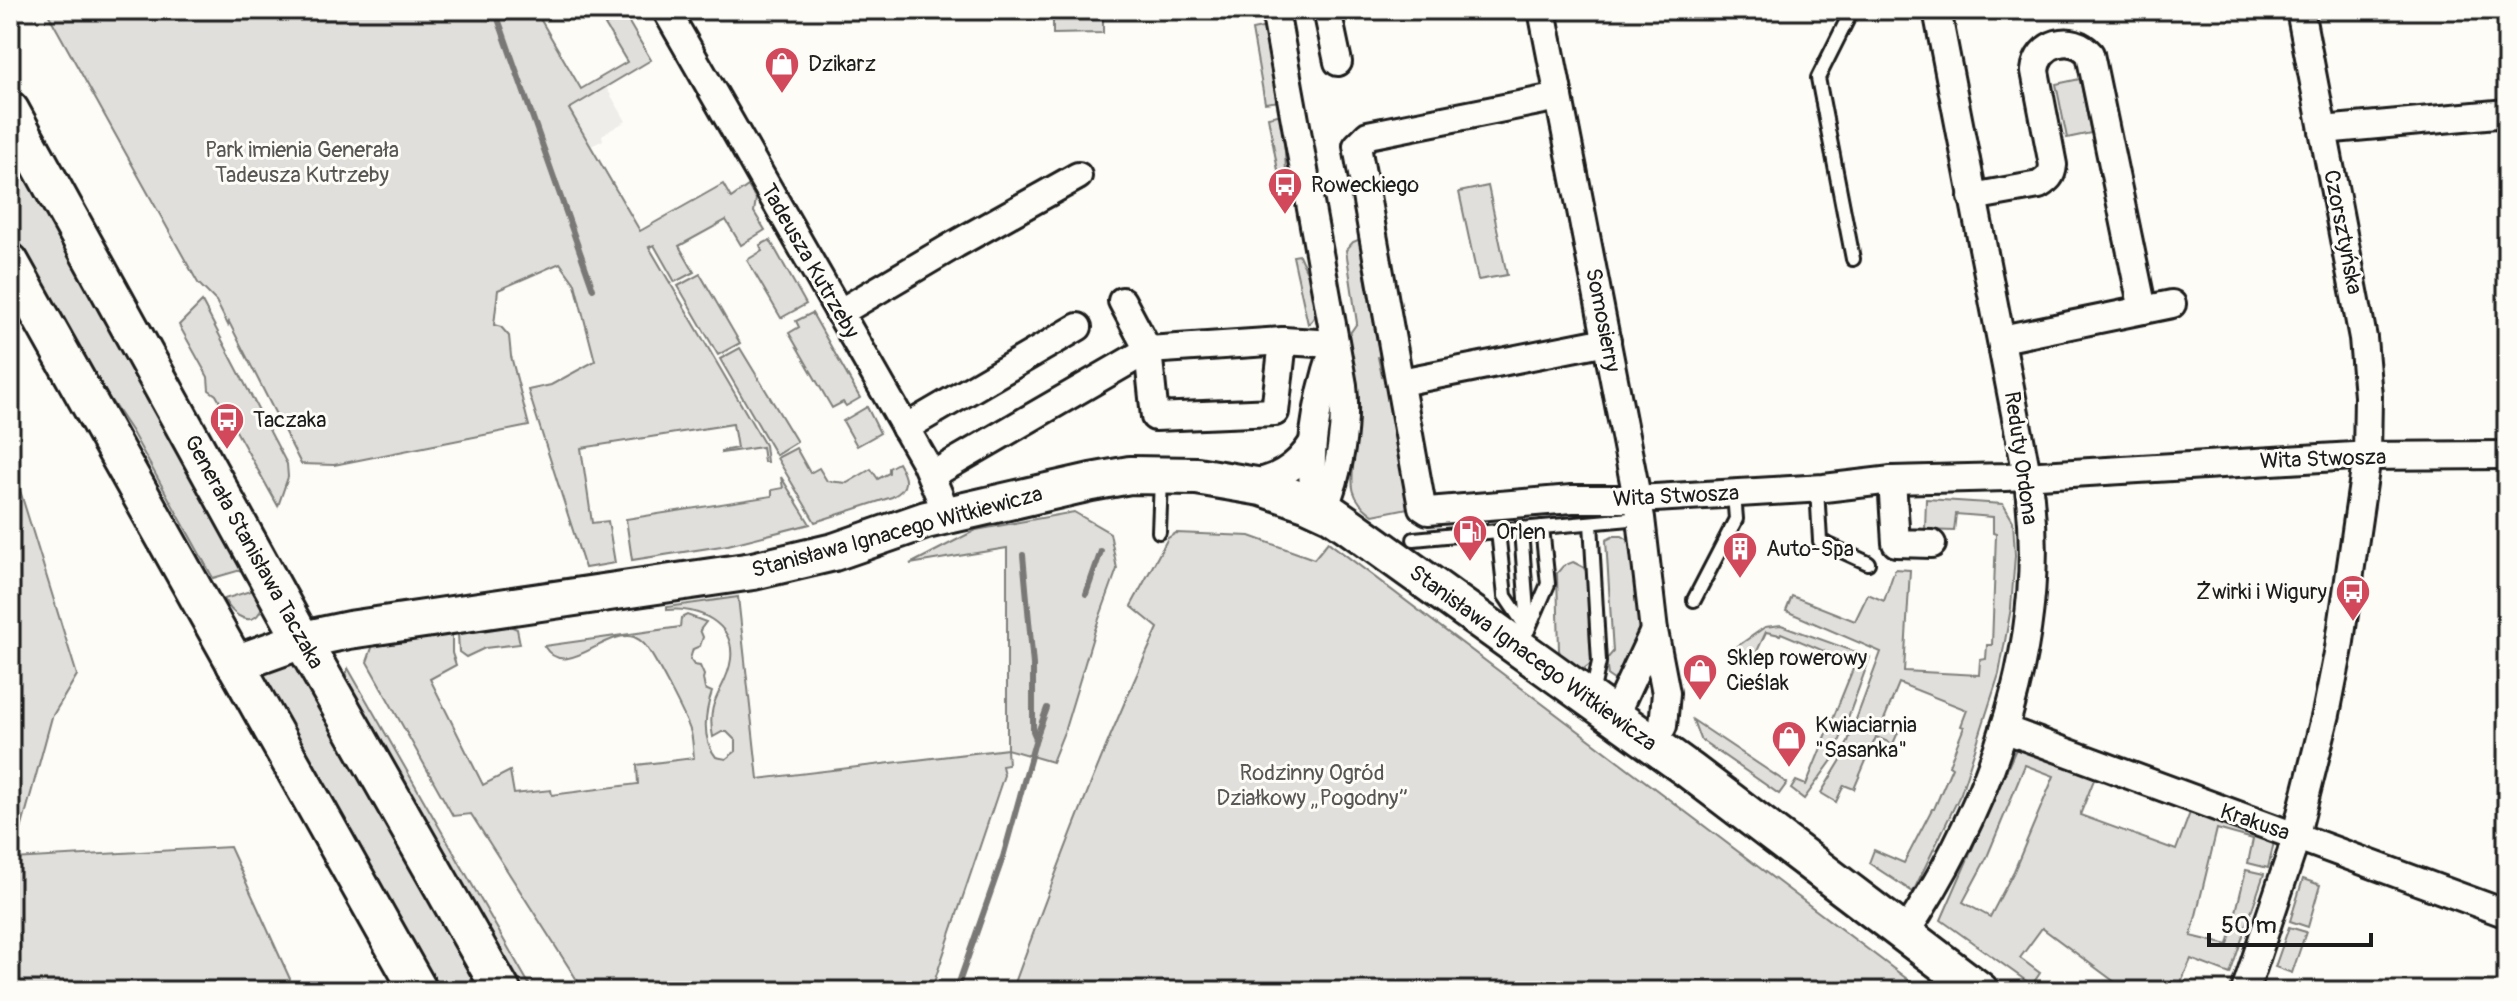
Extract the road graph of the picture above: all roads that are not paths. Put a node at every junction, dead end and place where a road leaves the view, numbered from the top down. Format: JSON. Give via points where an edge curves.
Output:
{"nodes":[{"id":1,"x":666,"y":10,"type":"edge"},
{"id":2,"x":1275,"y":10,"type":"edge"},
{"id":3,"x":1327,"y":10,"type":"edge"},
{"id":4,"x":1542,"y":10,"type":"edge"},
{"id":5,"x":1852,"y":10,"type":"edge"},
{"id":6,"x":1937,"y":10,"type":"edge"},
{"id":7,"x":2300,"y":10,"type":"edge"},
{"id":8,"x":1338,"y":62,"type":"dead end"},
{"id":9,"x":1559,"y":97,"type":"junction"},
{"id":10,"x":10,"y":110,"type":"edge"},
{"id":11,"x":2507,"y":113,"type":"edge"},
{"id":12,"x":2323,"y":130,"type":"junction"},
{"id":13,"x":1078,"y":176,"type":"dead end"},
{"id":14,"x":1972,"y":197,"type":"junction"},
{"id":15,"x":1853,"y":259,"type":"dead end"},
{"id":16,"x":10,"y":262,"type":"edge"},
{"id":17,"x":1122,"y":301,"type":"dead end"},
{"id":18,"x":2172,"y":304,"type":"dead end"},
{"id":19,"x":2143,"y":310,"type":"junction"},
{"id":20,"x":839,"y":313,"type":"junction"},
{"id":21,"x":1078,"y":327,"type":"dead end"},
{"id":22,"x":2002,"y":339,"type":"junction"},
{"id":23,"x":1283,"y":341,"type":"junction"},
{"id":24,"x":1607,"y":341,"type":"junction"},
{"id":25,"x":1335,"y":344,"type":"junction"},
{"id":26,"x":1148,"y":350,"type":"junction"},
{"id":27,"x":1401,"y":382,"type":"junction"},
{"id":28,"x":905,"y":428,"type":"junction"},
{"id":29,"x":1312,"y":444,"type":"junction"},
{"id":30,"x":2507,"y":455,"type":"edge"},
{"id":31,"x":2367,"y":456,"type":"junction"},
{"id":32,"x":1161,"y":474,"type":"junction"},
{"id":33,"x":932,"y":475,"type":"junction"},
{"id":34,"x":2027,"y":475,"type":"junction"},
{"id":35,"x":1892,"y":480,"type":"junction"},
{"id":36,"x":1239,"y":482,"type":"junction"},
{"id":37,"x":1817,"y":488,"type":"junction"},
{"id":38,"x":1734,"y":493,"type":"junction"},
{"id":39,"x":1639,"y":509,"type":"junction"},
{"id":40,"x":1323,"y":510,"type":"junction"},
{"id":41,"x":947,"y":514,"type":"junction"},
{"id":42,"x":1591,"y":523,"type":"junction"},
{"id":43,"x":1542,"y":527,"type":"junction"},
{"id":44,"x":1521,"y":529,"type":"junction"},
{"id":45,"x":1498,"y":531,"type":"junction"},
{"id":46,"x":1159,"y":532,"type":"dead end"},
{"id":47,"x":1414,"y":539,"type":"dead end"},
{"id":48,"x":1932,"y":544,"type":"dead end"},
{"id":49,"x":1868,"y":563,"type":"dead end"},
{"id":50,"x":1694,"y":600,"type":"dead end"},
{"id":51,"x":1654,"y":631,"type":"junction"},
{"id":52,"x":1522,"y":638,"type":"junction"},
{"id":53,"x":302,"y":640,"type":"junction"},
{"id":54,"x":235,"y":664,"type":"junction"},
{"id":55,"x":1600,"y":707,"type":"junction"},
{"id":56,"x":2004,"y":729,"type":"junction"},
{"id":57,"x":1651,"y":744,"type":"junction"},
{"id":58,"x":2296,"y":836,"type":"junction"},
{"id":59,"x":2507,"y":914,"type":"edge"},
{"id":60,"x":1904,"y":935,"type":"junction"},
{"id":61,"x":419,"y":991,"type":"edge"},
{"id":62,"x":502,"y":991,"type":"edge"},
{"id":63,"x":1980,"y":991,"type":"edge"},
{"id":64,"x":2245,"y":991,"type":"edge"}],
"edges":[{"from":1,"to":20,"type":"street","name":"Tadeusza Kutrzeby"},
{"from":2,"to":25,"type":"street"},
{"from":3,"to":8,"type":"street"},
{"from":4,"to":9,"type":"street","name":"Somosierry"},
{"from":5,"to":15,"type":"lane","via":[[1818,78]]},
{"from":6,"to":14,"type":"street","name":"Reduty Ordona"},
{"from":7,"to":12,"type":"street","name":"Czorsztyńska"},
{"from":9,"to":24,"type":"street","name":"Somosierry"},
{"from":9,"to":27,"type":"street","name":"Wita Stwosza","via":[[1368,135],[1357,146]]},
{"from":10,"to":53,"type":"street","name":"Generała Stanisława Taczaka"},
{"from":11,"to":12,"type":"street"},
{"from":12,"to":31,"type":"street","name":"Czorsztyńska","via":[[2365,356]]},
{"from":13,"to":20,"type":"street"},
{"from":14,"to":19,"type":"street","via":[[2048,179],[2053,165],[2036,61],[2051,46],[2085,48]]},
{"from":14,"to":22,"type":"street","name":"Reduty Ordona"},
{"from":16,"to":54,"type":"street"},
{"from":17,"to":26,"type":"street"},
{"from":18,"to":19,"type":"street"},
{"from":19,"to":22,"type":"street"},
{"from":20,"to":28,"type":"street","name":"Tadeusza Kutrzeby"},
{"from":21,"to":28,"type":"street"},
{"from":22,"to":34,"type":"street","name":"Reduty Ordona"},
{"from":23,"to":25,"type":"street"},
{"from":23,"to":26,"type":"street"},
{"from":23,"to":26,"type":"street","via":[[1275,412],[1155,417]]},
{"from":24,"to":27,"type":"street"},
{"from":24,"to":39,"type":"street","name":"Somosierry"},
{"from":25,"to":29,"type":"street"},
{"from":25,"to":40,"type":"street","via":[[1344,408],[1335,481]]},
{"from":26,"to":33,"type":"street"},
{"from":27,"to":39,"type":"street","name":"Wita Stwosza","via":[[1422,507],[1428,511],[1572,499]]},
{"from":28,"to":33,"type":"street","name":"Tadeusza Kutrzeby"},
{"from":29,"to":36,"type":"street","via":[[1286,472]]},
{"from":29,"to":40,"type":"street","via":[[1313,489]]},
{"from":30,"to":31,"type":"street","name":"Wita Stwosza"},
{"from":31,"to":34,"type":"street","name":"Wita Stwosza"},
{"from":31,"to":58,"type":"street","via":[[2339,648]]},
{"from":32,"to":36,"type":"street","name":"Stanisława Ignacego Witkiewicza"},
{"from":32,"to":41,"type":"street","name":"Stanisława Ignacego Witkiewicza","via":[[1103,479]]},
{"from":32,"to":46,"type":"lane"},
{"from":33,"to":41,"type":"street","name":"Tadeusza Kutrzeby"},
{"from":34,"to":35,"type":"street","name":"Wita Stwosza"},
{"from":34,"to":56,"type":"street","name":"Reduty Ordona","via":[[2029,604],[2020,672]]},
{"from":35,"to":37,"type":"street","name":"Wita Stwosza"},
{"from":35,"to":48,"type":"street","via":[[1896,548]]},
{"from":36,"to":40,"type":"street","name":"Stanisława Ignacego Witkiewicza"},
{"from":37,"to":38,"type":"street","name":"Wita Stwosza"},
{"from":37,"to":49,"type":"lane","via":[[1820,541]]},
{"from":38,"to":39,"type":"street","name":"Wita Stwosza"},
{"from":38,"to":50,"type":"lane","via":[[1736,519]]},
{"from":39,"to":42,"type":"lane"},
{"from":39,"to":51,"type":"street","name":"Somosierry"},
{"from":40,"to":52,"type":"street","name":"Stanisława Ignacego Witkiewicza"},
{"from":41,"to":53,"type":"street","name":"Stanisława Ignacego Witkiewicza","via":[[834,552],[753,571]]},
{"from":42,"to":43,"type":"lane"},
{"from":42,"to":55,"type":"lane","via":[[1599,662],[1594,685]]},
{"from":43,"to":44,"type":"lane"},
{"from":43,"to":52,"type":"lane","via":[[1548,584]]},
{"from":44,"to":45,"type":"lane"},
{"from":44,"to":52,"type":"lane"},
{"from":45,"to":47,"type":"lane"},
{"from":45,"to":52,"type":"lane","via":[[1505,596]]},
{"from":51,"to":55,"type":"street"},
{"from":51,"to":57,"type":"street","name":"Somosierry","via":[[1667,703],[1663,726]]},
{"from":52,"to":55,"type":"street","name":"Stanisława Ignacego Witkiewicza"},
{"from":53,"to":54,"type":"street","name":"Stanisława Ignacego Witkiewicza"},
{"from":53,"to":62,"type":"street","name":"Generała Stanisława Taczaka"},
{"from":54,"to":61,"type":"street"},
{"from":55,"to":57,"type":"street","name":"Stanisława Ignacego Witkiewicza"},
{"from":56,"to":58,"type":"street","name":"Krakusa"},
{"from":56,"to":60,"type":"street","name":"Reduty Ordona","via":[[1956,849]]},
{"from":57,"to":60,"type":"street","name":"Stanisława Ignacego Witkiewicza"},
{"from":58,"to":59,"type":"street","name":"Krakusa"},
{"from":58,"to":64,"type":"street"},
{"from":60,"to":63,"type":"street","name":"Stanisława Ignacego Witkiewicza"}]}
